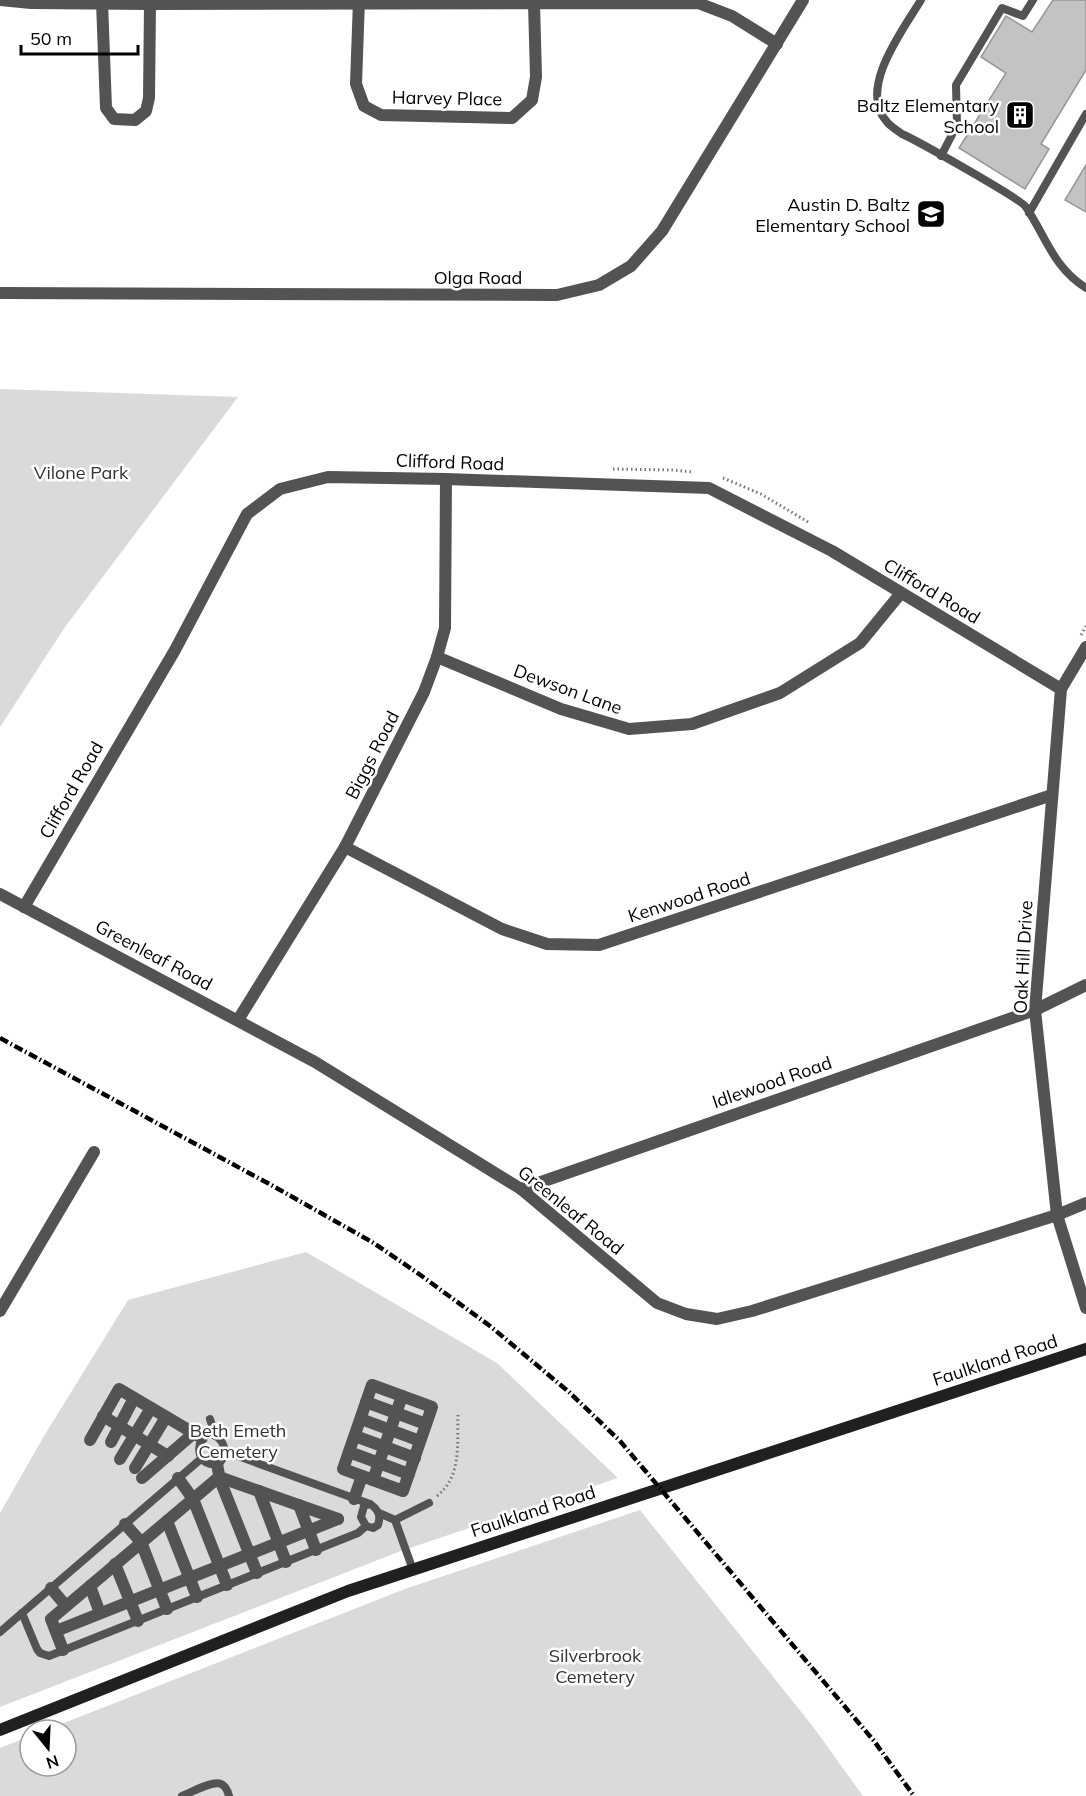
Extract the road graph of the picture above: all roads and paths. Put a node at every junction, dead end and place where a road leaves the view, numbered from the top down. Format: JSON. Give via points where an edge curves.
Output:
{"nodes":[{"id":1,"x":0,"y":0,"type":"edge"},
{"id":2,"x":803,"y":0,"type":"edge"},
{"id":3,"x":921,"y":0,"type":"edge"},
{"id":4,"x":1033,"y":0,"type":"edge"},
{"id":5,"x":359,"y":1,"type":"edge"},
{"id":6,"x":102,"y":2,"type":"junction"},
{"id":7,"x":534,"y":3,"type":"junction"},
{"id":8,"x":150,"y":4,"type":"junction"},
{"id":9,"x":777,"y":44,"type":"junction"},
{"id":10,"x":1086,"y":114,"type":"edge"},
{"id":11,"x":941,"y":156,"type":"junction"},
{"id":12,"x":1029,"y":213,"type":"junction"},
{"id":13,"x":1086,"y":288,"type":"edge"},
{"id":14,"x":0,"y":293,"type":"edge"},
{"id":15,"x":602,"y":469,"type":"dead end"},
{"id":16,"x":693,"y":472,"type":"dead end"},
{"id":17,"x":714,"y":476,"type":"dead end"},
{"id":18,"x":446,"y":479,"type":"junction"},
{"id":19,"x":817,"y":528,"type":"dead end"},
{"id":20,"x":901,"y":593,"type":"junction"},
{"id":21,"x":1086,"y":626,"type":"edge"},
{"id":22,"x":1081,"y":645,"type":"edge"},
{"id":23,"x":437,"y":657,"type":"junction"},
{"id":24,"x":1061,"y":689,"type":"junction"},
{"id":25,"x":1052,"y":795,"type":"junction"},
{"id":26,"x":345,"y":847,"type":"junction"},
{"id":27,"x":0,"y":894,"type":"edge"},
{"id":28,"x":24,"y":907,"type":"junction"},
{"id":29,"x":1086,"y":985,"type":"edge"},
{"id":30,"x":1035,"y":1010,"type":"junction"},
{"id":31,"x":238,"y":1020,"type":"junction"},
{"id":32,"x":94,"y":1152,"type":"dead end"},
{"id":33,"x":521,"y":1189,"type":"junction"},
{"id":34,"x":1086,"y":1203,"type":"edge"},
{"id":35,"x":1057,"y":1215,"type":"junction"},
{"id":36,"x":1086,"y":1308,"type":"edge"},
{"id":37,"x":0,"y":1311,"type":"edge"},
{"id":38,"x":1086,"y":1349,"type":"edge"},
{"id":39,"x":402,"y":1396,"type":"junction"},
{"id":40,"x":135,"y":1398,"type":"junction"},
{"id":41,"x":366,"y":1402,"type":"junction"},
{"id":42,"x":151,"y":1408,"type":"junction"},
{"id":43,"x":396,"y":1413,"type":"junction"},
{"id":44,"x":458,"y":1415,"type":"dead end"},
{"id":45,"x":103,"y":1416,"type":"junction"},
{"id":46,"x":166,"y":1417,"type":"junction"},
{"id":47,"x":210,"y":1419,"type":"dead end"},
{"id":48,"x":360,"y":1419,"type":"junction"},
{"id":49,"x":426,"y":1424,"type":"junction"},
{"id":50,"x":120,"y":1426,"type":"junction"},
{"id":51,"x":390,"y":1430,"type":"junction"},
{"id":52,"x":135,"y":1435,"type":"junction"},
{"id":53,"x":198,"y":1435,"type":"junction"},
{"id":54,"x":215,"y":1435,"type":"junction"},
{"id":55,"x":355,"y":1436,"type":"junction"},
{"id":56,"x":90,"y":1440,"type":"dead end"},
{"id":57,"x":420,"y":1441,"type":"junction"},
{"id":58,"x":111,"y":1442,"type":"dead end"},
{"id":59,"x":150,"y":1445,"type":"junction"},
{"id":60,"x":384,"y":1447,"type":"junction"},
{"id":61,"x":225,"y":1451,"type":"junction"},
{"id":62,"x":349,"y":1452,"type":"junction"},
{"id":63,"x":168,"y":1456,"type":"junction"},
{"id":64,"x":202,"y":1458,"type":"junction"},
{"id":65,"x":415,"y":1458,"type":"junction"},
{"id":66,"x":120,"y":1459,"type":"dead end"},
{"id":67,"x":379,"y":1463,"type":"junction"},
{"id":68,"x":218,"y":1470,"type":"junction"},
{"id":69,"x":409,"y":1474,"type":"junction"},
{"id":70,"x":178,"y":1478,"type":"junction"},
{"id":71,"x":367,"y":1478,"type":"junction"},
{"id":72,"x":259,"y":1491,"type":"junction"},
{"id":73,"x":193,"y":1499,"type":"junction"},
{"id":74,"x":354,"y":1499,"type":"junction"},
{"id":75,"x":429,"y":1503,"type":"joint"},
{"id":76,"x":370,"y":1504,"type":"junction"},
{"id":77,"x":299,"y":1505,"type":"junction"},
{"id":78,"x":379,"y":1513,"type":"junction"},
{"id":79,"x":395,"y":1520,"type":"junction"},
{"id":80,"x":167,"y":1521,"type":"junction"},
{"id":81,"x":125,"y":1524,"type":"junction"},
{"id":82,"x":366,"y":1526,"type":"junction"},
{"id":83,"x":309,"y":1531,"type":"junction"},
{"id":84,"x":141,"y":1542,"type":"junction"},
{"id":85,"x":279,"y":1543,"type":"junction"},
{"id":86,"x":316,"y":1550,"type":"junction"},
{"id":87,"x":249,"y":1554,"type":"junction"},
{"id":88,"x":286,"y":1562,"type":"junction"},
{"id":89,"x":115,"y":1564,"type":"junction"},
{"id":90,"x":219,"y":1566,"type":"junction"},
{"id":91,"x":413,"y":1570,"type":"junction"},
{"id":92,"x":257,"y":1574,"type":"junction"},
{"id":93,"x":189,"y":1578,"type":"junction"},
{"id":94,"x":227,"y":1585,"type":"junction"},
{"id":95,"x":90,"y":1586,"type":"junction"},
{"id":96,"x":51,"y":1588,"type":"junction"},
{"id":97,"x":160,"y":1590,"type":"junction"},
{"id":98,"x":197,"y":1597,"type":"junction"},
{"id":99,"x":130,"y":1601,"type":"junction"},
{"id":100,"x":66,"y":1606,"type":"junction"},
{"id":101,"x":167,"y":1609,"type":"junction"},
{"id":102,"x":22,"y":1613,"type":"junction"},
{"id":103,"x":100,"y":1613,"type":"junction"},
{"id":104,"x":138,"y":1621,"type":"junction"},
{"id":105,"x":56,"y":1631,"type":"junction"},
{"id":106,"x":0,"y":1632,"type":"edge"},
{"id":107,"x":63,"y":1650,"type":"junction"},
{"id":108,"x":0,"y":1730,"type":"edge"},
{"id":109,"x":182,"y":1796,"type":"edge"},
{"id":110,"x":229,"y":1796,"type":"edge"}],
"edges":[{"from":1,"to":6,"type":"street"},
{"from":2,"to":9,"type":"street","name":"Olga Road"},
{"from":3,"to":11,"type":"lane","via":[[883,65],[876,89],[886,122]]},
{"from":4,"to":11,"type":"lane","via":[[1023,16],[1002,8],[956,85],[957,125]]},
{"from":5,"to":7,"type":"street"},
{"from":5,"to":7,"type":"street","name":"Harvey Place","via":[[356,84],[364,106],[381,115],[512,118],[532,100],[536,76]]},
{"from":5,"to":8,"type":"street"},
{"from":6,"to":8,"type":"street"},
{"from":6,"to":8,"type":"street","via":[[106,108],[114,119],[135,120],[146,111],[149,98]]},
{"from":7,"to":9,"type":"street","via":[[698,3],[732,16]]},
{"from":9,"to":14,"type":"street","name":"Olga Road","via":[[662,231],[631,266],[599,285],[558,295]]},
{"from":10,"to":12,"type":"lane"},
{"from":11,"to":12,"type":"lane","via":[[1025,204]]},
{"from":12,"to":13,"type":"lane","via":[[1061,267]]},
{"from":15,"to":16,"type":"path"},
{"from":17,"to":19,"type":"path","via":[[744,485]]},
{"from":18,"to":20,"type":"street","name":"Clifford Road","via":[[709,488],[832,551]]},
{"from":18,"to":23,"type":"street","name":"Biggs Road","via":[[445,628]]},
{"from":18,"to":28,"type":"street","name":"Clifford Road","via":[[328,477],[280,489],[247,514],[175,650]]},
{"from":20,"to":23,"type":"street","name":"Dewson Lane","via":[[860,643],[780,693],[692,724],[628,729],[561,709]]},
{"from":20,"to":24,"type":"street","name":"Clifford Road"},
{"from":21,"to":22,"type":"path"},
{"from":22,"to":24,"type":"street","name":"Oak Hill Drive"},
{"from":23,"to":26,"type":"street","name":"Biggs Road","via":[[424,692]]},
{"from":24,"to":25,"type":"street","name":"Oak Hill Drive"},
{"from":25,"to":26,"type":"street","name":"Kenwood Road","via":[[599,945],[547,944],[502,929]]},
{"from":25,"to":30,"type":"street","name":"Oak Hill Drive"},
{"from":26,"to":31,"type":"street","name":"Biggs Road"},
{"from":27,"to":28,"type":"street","name":"Greenleaf Road"},
{"from":28,"to":31,"type":"street","name":"Greenleaf Road"},
{"from":29,"to":30,"type":"street","name":"Idlewood Road"},
{"from":30,"to":33,"type":"street","name":"Idlewood Road"},
{"from":30,"to":35,"type":"street","name":"Oak Hill Drive"},
{"from":31,"to":33,"type":"street","name":"Greenleaf Road","via":[[315,1062]]},
{"from":32,"to":37,"type":"street"},
{"from":33,"to":35,"type":"street","name":"Greenleaf Road","via":[[657,1303],[686,1314],[717,1319]]},
{"from":34,"to":35,"type":"street","name":"Greenleaf Road"},
{"from":35,"to":36,"type":"street","name":"Oak Hill Drive"},
{"from":38,"to":91,"type":"main road","name":"Faulkland Road"},
{"from":39,"to":41,"type":"street","via":[[372,1386]]},
{"from":39,"to":43,"type":"street"},
{"from":39,"to":49,"type":"street","via":[[432,1407]]},
{"from":40,"to":42,"type":"street"},
{"from":40,"to":45,"type":"street","via":[[119,1389]]},
{"from":40,"to":50,"type":"street"},
{"from":41,"to":43,"type":"street"},
{"from":41,"to":48,"type":"street"},
{"from":42,"to":46,"type":"street"},
{"from":42,"to":52,"type":"street"},
{"from":43,"to":49,"type":"street"},
{"from":43,"to":51,"type":"street"},
{"from":44,"to":75,"type":"path","via":[[455,1471],[444,1490]]},
{"from":45,"to":50,"type":"street"},
{"from":45,"to":56,"type":"street"},
{"from":46,"to":53,"type":"street"},
{"from":46,"to":59,"type":"street"},
{"from":47,"to":54,"type":"lane"},
{"from":48,"to":51,"type":"street"},
{"from":48,"to":55,"type":"street"},
{"from":49,"to":57,"type":"street"},
{"from":50,"to":52,"type":"street"},
{"from":50,"to":58,"type":"street"},
{"from":51,"to":57,"type":"street"},
{"from":51,"to":60,"type":"street"},
{"from":52,"to":59,"type":"street"},
{"from":52,"to":66,"type":"street"},
{"from":53,"to":54,"type":"lane"},
{"from":53,"to":63,"type":"street"},
{"from":53,"to":64,"type":"lane"},
{"from":54,"to":61,"type":"lane"},
{"from":55,"to":60,"type":"street"},
{"from":55,"to":62,"type":"street"},
{"from":57,"to":65,"type":"street"},
{"from":59,"to":63,"type":"street"},
{"from":59,"to":63,"type":"street","via":[[139,1473]]},
{"from":60,"to":65,"type":"street"},
{"from":60,"to":67,"type":"street"},
{"from":61,"to":68,"type":"lane"},
{"from":61,"to":74,"type":"lane"},
{"from":62,"to":67,"type":"street"},
{"from":62,"to":71,"type":"street","via":[[343,1468]]},
{"from":64,"to":68,"type":"lane"},
{"from":64,"to":70,"type":"lane"},
{"from":65,"to":69,"type":"street"},
{"from":67,"to":69,"type":"street"},
{"from":67,"to":71,"type":"street"},
{"from":68,"to":72,"type":"street"},
{"from":68,"to":73,"type":"street"},
{"from":68,"to":87,"type":"street"},
{"from":69,"to":71,"type":"street","via":[[403,1491]]},
{"from":70,"to":73,"type":"street"},
{"from":70,"to":81,"type":"lane"},
{"from":71,"to":74,"type":"street"},
{"from":72,"to":77,"type":"street"},
{"from":72,"to":85,"type":"street"},
{"from":73,"to":80,"type":"street"},
{"from":73,"to":90,"type":"street"},
{"from":74,"to":76,"type":"lane"},
{"from":75,"to":79,"type":"lane"},
{"from":76,"to":78,"type":"lane"},
{"from":76,"to":82,"type":"lane","via":[[361,1510]]},
{"from":77,"to":83,"type":"street"},
{"from":77,"to":83,"type":"street","via":[[338,1519]]},
{"from":78,"to":79,"type":"lane"},
{"from":78,"to":82,"type":"lane","via":[[378,1525]]},
{"from":79,"to":91,"type":"lane"},
{"from":80,"to":84,"type":"street"},
{"from":80,"to":93,"type":"street"},
{"from":81,"to":84,"type":"street"},
{"from":81,"to":96,"type":"lane"},
{"from":82,"to":86,"type":"lane"},
{"from":83,"to":85,"type":"street"},
{"from":83,"to":86,"type":"street"},
{"from":84,"to":89,"type":"street"},
{"from":84,"to":97,"type":"street"},
{"from":85,"to":87,"type":"street"},
{"from":85,"to":88,"type":"street"},
{"from":86,"to":88,"type":"lane"},
{"from":87,"to":90,"type":"street"},
{"from":87,"to":92,"type":"street"},
{"from":88,"to":92,"type":"lane"},
{"from":89,"to":95,"type":"street"},
{"from":89,"to":99,"type":"street"},
{"from":90,"to":93,"type":"street"},
{"from":90,"to":94,"type":"street"},
{"from":91,"to":108,"type":"main road","name":"Faulkland Road","via":[[348,1591]]},
{"from":92,"to":94,"type":"lane"},
{"from":93,"to":97,"type":"street"},
{"from":93,"to":98,"type":"street"},
{"from":94,"to":98,"type":"lane"},
{"from":95,"to":100,"type":"street"},
{"from":95,"to":103,"type":"street"},
{"from":96,"to":100,"type":"street"},
{"from":96,"to":102,"type":"lane"},
{"from":97,"to":99,"type":"street"},
{"from":97,"to":101,"type":"street"},
{"from":98,"to":101,"type":"lane"},
{"from":99,"to":103,"type":"street"},
{"from":99,"to":104,"type":"street"},
{"from":100,"to":105,"type":"street","via":[[51,1619]]},
{"from":101,"to":104,"type":"lane"},
{"from":102,"to":106,"type":"lane"},
{"from":102,"to":107,"type":"lane","via":[[40,1653],[49,1656]]},
{"from":103,"to":105,"type":"street"},
{"from":104,"to":107,"type":"lane"},
{"from":105,"to":107,"type":"street"},
{"from":109,"to":110,"type":"lane","via":[[220,1783]]}]}
